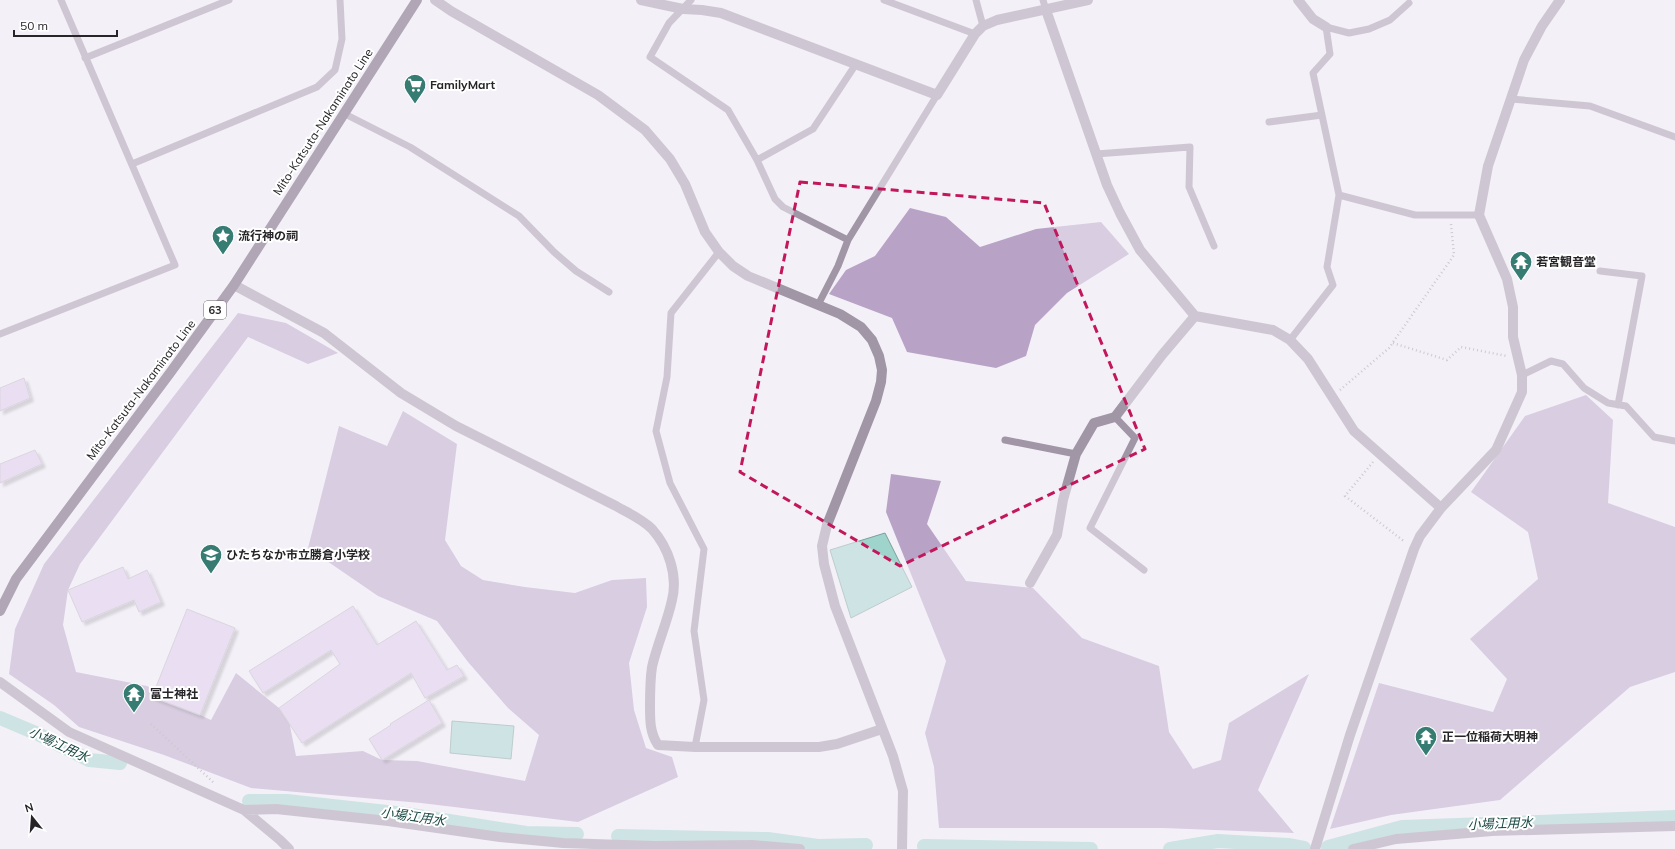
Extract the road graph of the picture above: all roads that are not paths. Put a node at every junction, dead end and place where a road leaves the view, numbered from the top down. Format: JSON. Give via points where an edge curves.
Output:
{"nodes":[{"id":1,"x":61,"y":0,"type":"edge"},
{"id":2,"x":229,"y":0,"type":"edge"},
{"id":3,"x":340,"y":0,"type":"edge"},
{"id":4,"x":417,"y":0,"type":"edge"},
{"id":5,"x":435,"y":0,"type":"edge"},
{"id":6,"x":641,"y":0,"type":"edge"},
{"id":7,"x":691,"y":0,"type":"edge"},
{"id":8,"x":884,"y":0,"type":"edge"},
{"id":9,"x":976,"y":0,"type":"edge"},
{"id":10,"x":1088,"y":0,"type":"edge"},
{"id":11,"x":1298,"y":0,"type":"edge"},
{"id":12,"x":1560,"y":0,"type":"edge"},
{"id":13,"x":1409,"y":2,"type":"dead end"},
{"id":14,"x":1044,"y":5,"type":"edge"},
{"id":15,"x":683,"y":9,"type":"junction"},
{"id":16,"x":983,"y":26,"type":"junction"},
{"id":17,"x":1326,"y":27,"type":"junction"},
{"id":18,"x":975,"y":34,"type":"junction"},
{"id":19,"x":86,"y":58,"type":"junction"},
{"id":20,"x":856,"y":64,"type":"junction"},
{"id":21,"x":937,"y":95,"type":"junction"},
{"id":22,"x":1511,"y":99,"type":"junction"},
{"id":23,"x":344,"y":113,"type":"junction"},
{"id":24,"x":1322,"y":115,"type":"junction"},
{"id":25,"x":1269,"y":122,"type":"dead end"},
{"id":26,"x":1675,"y":137,"type":"edge"},
{"id":27,"x":1096,"y":154,"type":"junction"},
{"id":28,"x":757,"y":160,"type":"junction"},
{"id":29,"x":132,"y":164,"type":"junction"},
{"id":30,"x":1338,"y":195,"type":"junction"},
{"id":31,"x":1479,"y":215,"type":"junction"},
{"id":32,"x":848,"y":240,"type":"junction"},
{"id":33,"x":1214,"y":246,"type":"dead end"},
{"id":34,"x":719,"y":252,"type":"junction"},
{"id":35,"x":1600,"y":272,"type":"dead end"},
{"id":36,"x":234,"y":285,"type":"junction"},
{"id":37,"x":609,"y":292,"type":"dead end"},
{"id":38,"x":818,"y":305,"type":"junction"},
{"id":39,"x":1195,"y":316,"type":"junction"},
{"id":40,"x":0,"y":334,"type":"edge"},
{"id":41,"x":1290,"y":340,"type":"junction"},
{"id":42,"x":1522,"y":375,"type":"junction"},
{"id":43,"x":1618,"y":405,"type":"junction"},
{"id":44,"x":1115,"y":417,"type":"junction"},
{"id":45,"x":1005,"y":440,"type":"dead end"},
{"id":46,"x":1675,"y":442,"type":"edge"},
{"id":47,"x":1076,"y":454,"type":"junction"},
{"id":48,"x":1441,"y":508,"type":"junction"},
{"id":49,"x":1144,"y":570,"type":"dead end"},
{"id":50,"x":1030,"y":584,"type":"dead end"},
{"id":51,"x":0,"y":611,"type":"edge"},
{"id":52,"x":0,"y":682,"type":"edge"},
{"id":53,"x":882,"y":729,"type":"junction"},
{"id":54,"x":695,"y":747,"type":"junction"},
{"id":55,"x":244,"y":810,"type":"junction"},
{"id":56,"x":1675,"y":826,"type":"edge"},
{"id":57,"x":289,"y":849,"type":"edge"},
{"id":58,"x":800,"y":849,"type":"edge"},
{"id":59,"x":902,"y":849,"type":"edge"},
{"id":60,"x":1315,"y":849,"type":"edge"},
{"id":61,"x":1353,"y":849,"type":"edge"}],
"edges":[{"from":1,"to":19,"type":"lane"},
{"from":2,"to":19,"type":"lane"},
{"from":3,"to":29,"type":"lane","via":[[342,39],[335,70],[317,87]]},
{"from":4,"to":23,"type":"main road","name":"Mito-Katsuta-Nakaminato Line","number":"63"},
{"from":5,"to":34,"type":"street","via":[[598,95],[645,130],[670,159],[685,184],[705,232]]},
{"from":6,"to":15,"type":"street"},
{"from":7,"to":15,"type":"lane"},
{"from":8,"to":18,"type":"lane"},
{"from":9,"to":16,"type":"lane"},
{"from":10,"to":14,"type":"street"},
{"from":11,"to":17,"type":"street","via":[[1313,18]]},
{"from":12,"to":22,"type":"street","via":[[1542,26],[1524,60]]},
{"from":13,"to":17,"type":"lane","via":[[1390,20],[1369,29],[1349,33]]},
{"from":14,"to":16,"type":"street"},
{"from":14,"to":27,"type":"street"},
{"from":15,"to":20,"type":"street","via":[[721,13]]},
{"from":15,"to":28,"type":"lane","via":[[669,23],[650,57],[728,110]]},
{"from":16,"to":18,"type":"street"},
{"from":17,"to":24,"type":"lane","via":[[1330,54],[1313,73]]},
{"from":18,"to":21,"type":"street"},
{"from":19,"to":29,"type":"lane"},
{"from":20,"to":21,"type":"street"},
{"from":20,"to":28,"type":"lane","via":[[813,129]]},
{"from":21,"to":32,"type":"lane"},
{"from":22,"to":26,"type":"lane","via":[[1590,106]]},
{"from":22,"to":31,"type":"street","via":[[1488,166]]},
{"from":23,"to":36,"type":"main road","name":"Mito-Katsuta-Nakaminato Line","number":"63"},
{"from":23,"to":37,"type":"lane","via":[[410,147],[519,216],[576,271]]},
{"from":24,"to":25,"type":"lane"},
{"from":24,"to":30,"type":"lane"},
{"from":27,"to":33,"type":"lane","via":[[1190,147],[1189,187]]},
{"from":27,"to":39,"type":"street","via":[[1107,185],[1140,250]]},
{"from":28,"to":32,"type":"lane","via":[[775,198],[783,207]]},
{"from":29,"to":40,"type":"lane","via":[[175,265]]},
{"from":30,"to":31,"type":"lane","via":[[1416,215]]},
{"from":30,"to":41,"type":"lane","via":[[1327,268],[1333,285]]},
{"from":31,"to":42,"type":"street","via":[[1507,279],[1513,307],[1513,337]]},
{"from":32,"to":38,"type":"lane"},
{"from":34,"to":38,"type":"street","via":[[748,276]]},
{"from":34,"to":54,"type":"lane","via":[[671,313],[667,377],[656,432],[670,483],[704,549],[694,631],[704,700]]},
{"from":35,"to":43,"type":"lane","via":[[1642,276]]},
{"from":36,"to":51,"type":"main road","name":"Mito-Katsuta-Nakaminato Line","number":"63","via":[[20,574]]},
{"from":36,"to":54,"type":"street","via":[[324,333],[401,393],[456,426],[616,506],[651,529],[670,559],[674,578],[672,598],[652,668],[652,736],[658,745]]},
{"from":38,"to":53,"type":"street","via":[[840,314],[861,327],[872,340],[882,370],[876,401],[827,525],[822,546],[824,564],[836,606]]},
{"from":39,"to":41,"type":"street","via":[[1273,330]]},
{"from":39,"to":44,"type":"street"},
{"from":41,"to":48,"type":"street","via":[[1308,359],[1354,431]]},
{"from":42,"to":43,"type":"lane","via":[[1551,360],[1563,364],[1584,388],[1608,403]]},
{"from":42,"to":48,"type":"street","via":[[1522,392],[1496,450]]},
{"from":43,"to":46,"type":"lane","via":[[1626,406],[1654,437]]},
{"from":44,"to":47,"type":"street","via":[[1094,423]]},
{"from":44,"to":49,"type":"lane","via":[[1135,438],[1090,528]]},
{"from":45,"to":47,"type":"lane"},
{"from":47,"to":50,"type":"street","via":[[1063,500],[1057,535]]},
{"from":48,"to":60,"type":"street","via":[[1420,536],[1414,549],[1350,735]]},
{"from":52,"to":55,"type":"street","via":[[69,732]]},
{"from":53,"to":54,"type":"street","via":[[837,744],[819,747]]},
{"from":53,"to":59,"type":"street","via":[[893,756],[902,791]]},
{"from":55,"to":57,"type":"street"},
{"from":55,"to":58,"type":"street","via":[[276,809],[563,843],[655,846],[752,845]]},
{"from":56,"to":61,"type":"street","via":[[1485,832],[1396,839]]}]}
